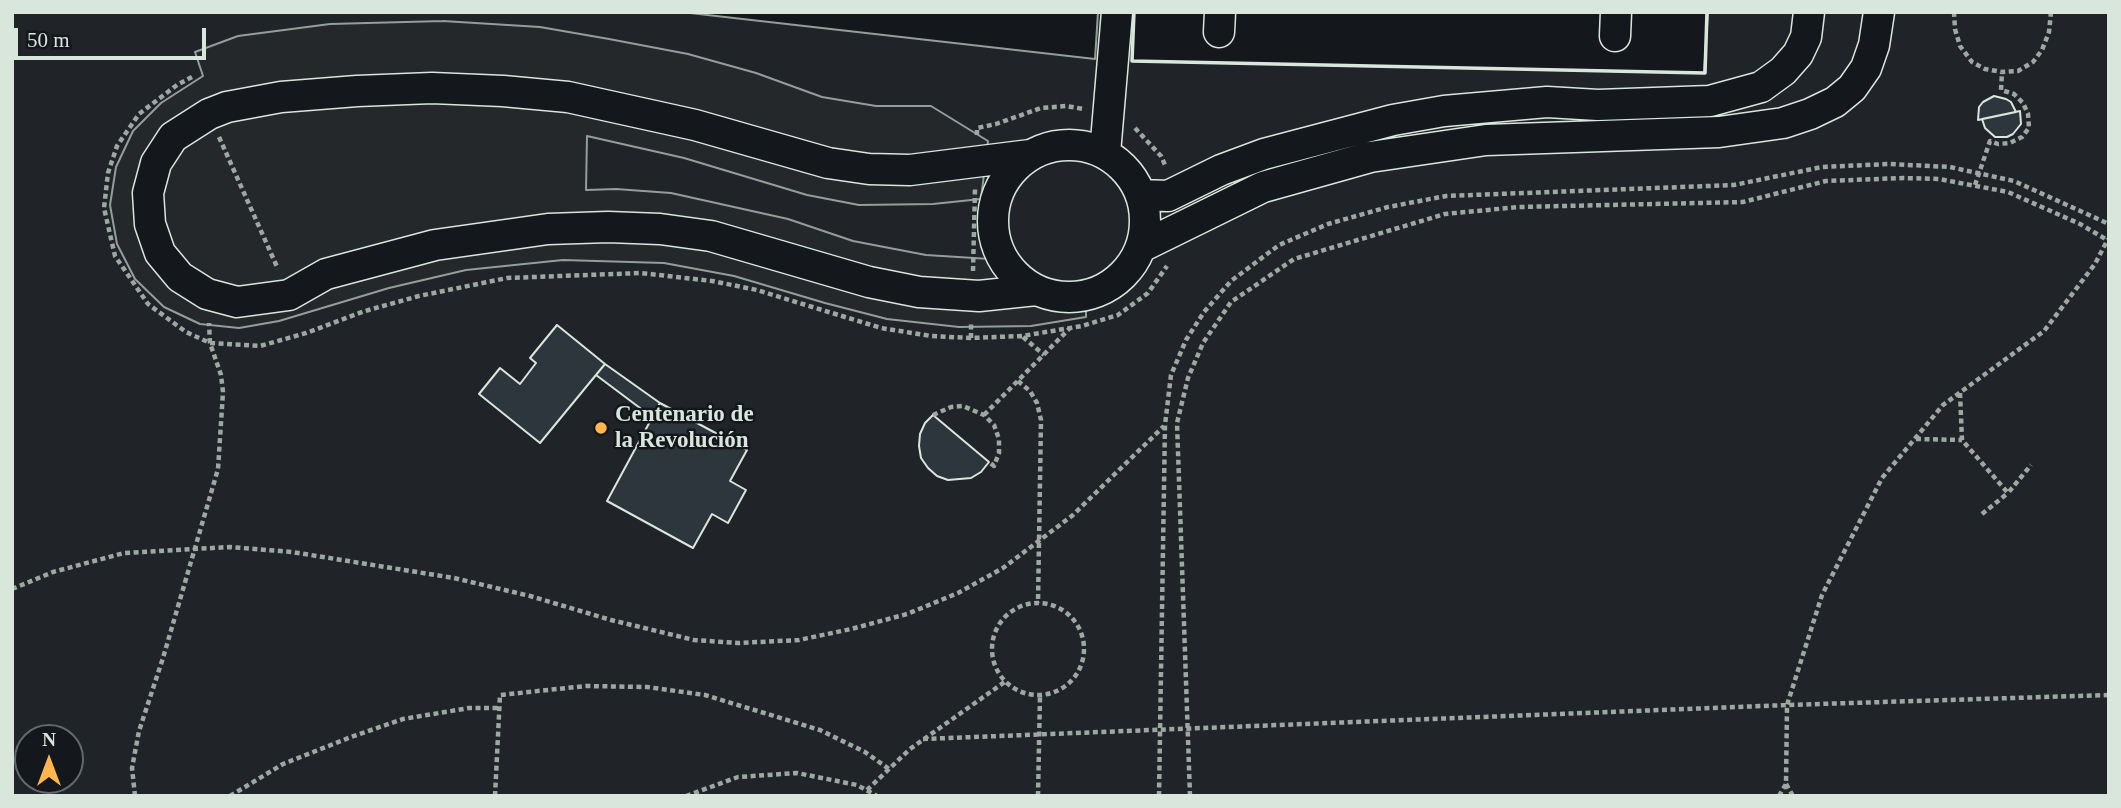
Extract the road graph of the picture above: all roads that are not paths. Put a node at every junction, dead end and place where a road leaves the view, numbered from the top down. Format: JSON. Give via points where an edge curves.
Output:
{"nodes":[{"id":1,"x":1117,"y":12,"type":"edge"},
{"id":2,"x":1809,"y":12,"type":"edge"},
{"id":3,"x":1879,"y":12,"type":"edge"},
{"id":4,"x":1105,"y":153,"type":"junction"},
{"id":5,"x":1030,"y":155,"type":"junction"},
{"id":6,"x":1142,"y":195,"type":"junction"},
{"id":7,"x":1143,"y":246,"type":"junction"},
{"id":8,"x":1036,"y":290,"type":"junction"}],
"edges":[{"from":1,"to":4,"type":"lane"},
{"from":2,"to":6,"type":"lane","via":[[1806,37],[1783,71],[1761,87],[1710,101],[1533,103],[1444,111],[1264,154],[1168,196]]},
{"from":3,"to":7,"type":"lane","via":[[1866,68],[1852,88],[1835,102],[1783,123],[1719,132],[1486,140],[1370,157],[1263,187]]},
{"from":4,"to":5,"type":"lane","via":[[1080,145],[1055,146]]},
{"from":4,"to":6,"type":"lane","via":[[1127,171]]},
{"from":5,"to":8,"type":"lane","via":[[1005,180],[992,213],[1002,258],[1016,277]]},
{"from":5,"to":8,"type":"lane","via":[[910,170],[869,169],[828,163],[695,125],[568,97],[432,88],[281,97],[209,114],[173,137],[156,163],[148,193],[150,224],[160,253],[180,277],[207,294],[237,302],[289,295],[326,274],[435,245],[548,229],[608,227],[711,236],[919,292],[979,296]]},
{"from":6,"to":7,"type":"lane","via":[[1146,212]]},
{"from":7,"to":8,"type":"lane","via":[[1130,268],[1111,286],[1087,296],[1061,298]]}]}
